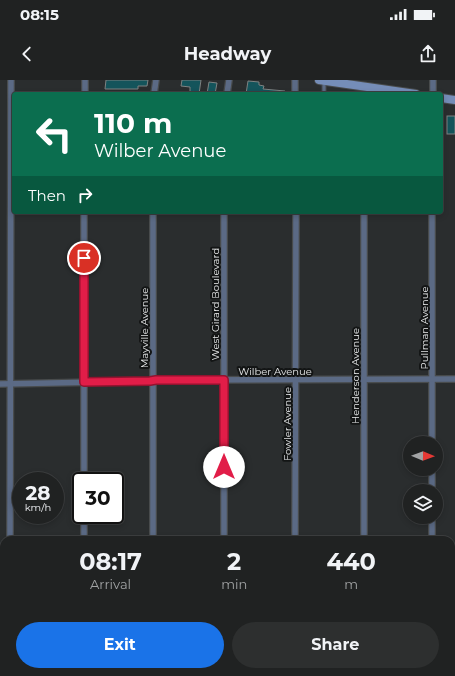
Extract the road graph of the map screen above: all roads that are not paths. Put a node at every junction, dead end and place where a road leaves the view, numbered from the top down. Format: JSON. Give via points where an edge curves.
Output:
{"nodes":[{"id":1,"x":11,"y":80,"type":"edge"},
{"id":2,"x":85,"y":80,"type":"edge"},
{"id":3,"x":156,"y":80,"type":"edge"},
{"id":4,"x":229,"y":80,"type":"edge"},
{"id":5,"x":295,"y":80,"type":"edge"},
{"id":6,"x":322,"y":80,"type":"edge"},
{"id":7,"x":433,"y":80,"type":"edge"},
{"id":8,"x":362,"y":87,"type":"edge"},
{"id":9,"x":85,"y":92,"type":"edge"},
{"id":10,"x":154,"y":92,"type":"edge"},
{"id":11,"x":227,"y":92,"type":"edge"},
{"id":12,"x":295,"y":92,"type":"edge"},
{"id":13,"x":324,"y":92,"type":"edge"},
{"id":14,"x":401,"y":92,"type":"edge"},
{"id":15,"x":433,"y":92,"type":"edge"},
{"id":16,"x":443,"y":98,"type":"edge"},
{"id":17,"x":455,"y":100,"type":"edge"},
{"id":18,"x":84,"y":214,"type":"edge"},
{"id":19,"x":153,"y":214,"type":"edge"},
{"id":20,"x":224,"y":214,"type":"edge"},
{"id":21,"x":296,"y":214,"type":"edge"},
{"id":22,"x":364,"y":214,"type":"edge"},
{"id":23,"x":432,"y":214,"type":"edge"},
{"id":24,"x":364,"y":379,"type":"junction"},
{"id":25,"x":433,"y":379,"type":"junction"},
{"id":26,"x":455,"y":379,"type":"edge"},
{"id":27,"x":153,"y":380,"type":"junction"},
{"id":28,"x":224,"y":380,"type":"junction"},
{"id":29,"x":296,"y":380,"type":"junction"},
{"id":30,"x":84,"y":382,"type":"junction"},
{"id":31,"x":0,"y":384,"type":"edge"},
{"id":32,"x":10,"y":384,"type":"junction"},
{"id":33,"x":432,"y":436,"type":"edge"},
{"id":34,"x":84,"y":472,"type":"edge"},
{"id":35,"x":84,"y":524,"type":"edge"},
{"id":36,"x":432,"y":524,"type":"edge"},
{"id":37,"x":10,"y":536,"type":"edge"},
{"id":38,"x":84,"y":536,"type":"edge"},
{"id":39,"x":153,"y":536,"type":"edge"},
{"id":40,"x":224,"y":536,"type":"edge"},
{"id":41,"x":295,"y":536,"type":"edge"},
{"id":42,"x":364,"y":536,"type":"edge"},
{"id":43,"x":432,"y":536,"type":"edge"}],
"edges":[{"from":1,"to":32,"type":"street"},
{"from":2,"to":9,"type":"street"},
{"from":3,"to":10,"type":"street"},
{"from":4,"to":11,"type":"street"},
{"from":5,"to":12,"type":"street"},
{"from":6,"to":8,"type":"main road"},
{"from":6,"to":13,"type":"lane"},
{"from":7,"to":15,"type":"street"},
{"from":8,"to":14,"type":"main road"},
{"from":16,"to":17,"type":"main road"},
{"from":18,"to":30,"type":"street"},
{"from":19,"to":27,"type":"street","name":"Mayville Avenue"},
{"from":20,"to":28,"type":"street","name":"West Girard Boulevard"},
{"from":21,"to":29,"type":"street","name":"Fowler Avenue"},
{"from":22,"to":24,"type":"street","name":"Henderson Avenue"},
{"from":23,"to":25,"type":"street","name":"Pullman Avenue"},
{"from":24,"to":25,"type":"street","name":"Wilber Avenue"},
{"from":24,"to":29,"type":"street","name":"Wilber Avenue"},
{"from":24,"to":42,"type":"street","name":"Henderson Avenue"},
{"from":25,"to":26,"type":"street","name":"Wilber Avenue"},
{"from":25,"to":33,"type":"street","name":"Pullman Avenue"},
{"from":27,"to":28,"type":"street","name":"Wilber Avenue"},
{"from":27,"to":30,"type":"street","name":"Wilber Avenue"},
{"from":27,"to":39,"type":"street","name":"Mayville Avenue"},
{"from":28,"to":29,"type":"street","name":"Wilber Avenue"},
{"from":28,"to":40,"type":"street","name":"West Girard Boulevard"},
{"from":29,"to":41,"type":"street","name":"Fowler Avenue"},
{"from":30,"to":32,"type":"street","name":"Wilber Avenue"},
{"from":30,"to":34,"type":"street"},
{"from":31,"to":32,"type":"street","name":"Wilber Avenue"},
{"from":32,"to":37,"type":"street"},
{"from":35,"to":38,"type":"street"},
{"from":36,"to":43,"type":"street"}]}
